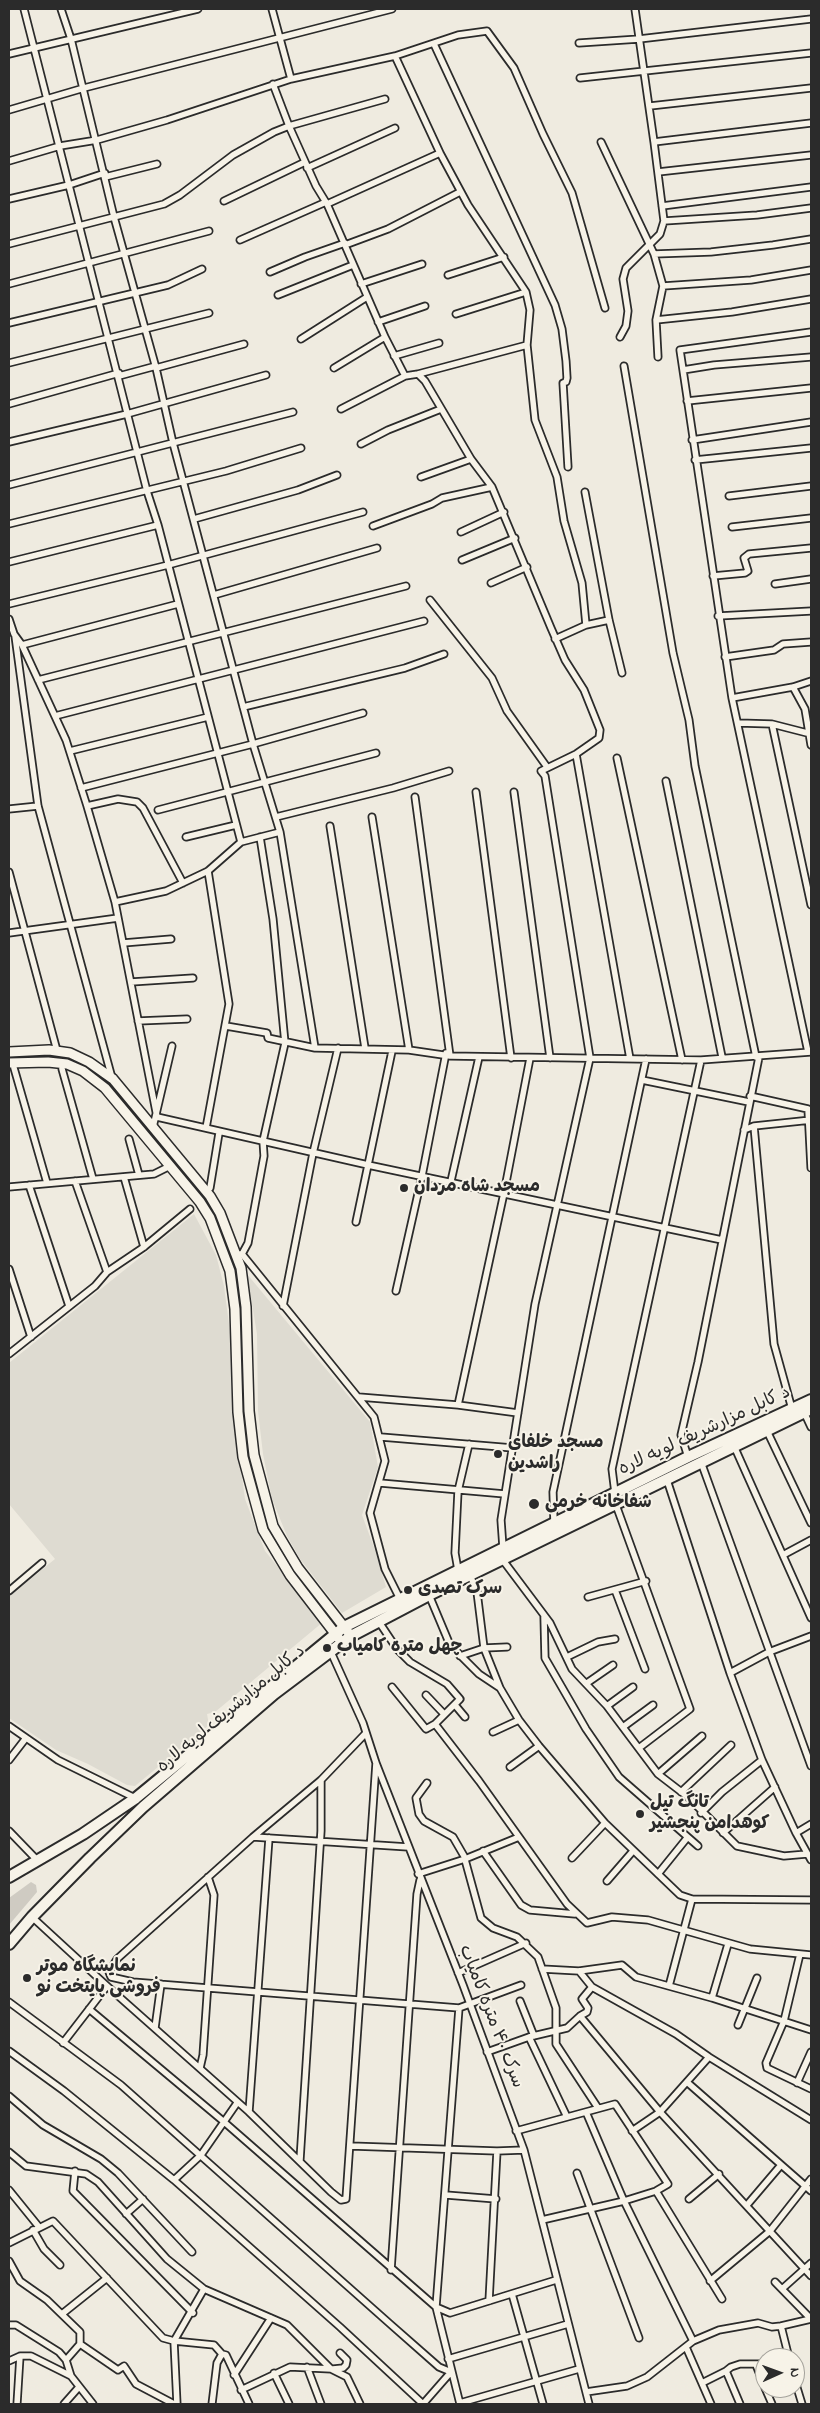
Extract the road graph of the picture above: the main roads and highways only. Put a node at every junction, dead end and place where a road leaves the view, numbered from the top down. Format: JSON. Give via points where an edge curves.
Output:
{"nodes":[{"id":1,"x":9,"y":1052,"type":"edge"},
{"id":2,"x":11,"y":1066,"type":"edge"},
{"id":3,"x":811,"y":1400,"type":"edge"},
{"id":4,"x":808,"y":1410,"type":"edge"},
{"id":5,"x":344,"y":1627,"type":"junction"},
{"id":6,"x":334,"y":1633,"type":"junction"},
{"id":7,"x":351,"y":1636,"type":"junction"},
{"id":8,"x":342,"y":1642,"type":"junction"},
{"id":9,"x":9,"y":1877,"type":"edge"},
{"id":10,"x":9,"y":1944,"type":"edge"}],
"edges":[{"from":1,"to":5,"type":"main road","via":[[49,1050],[70,1053],[113,1079],[210,1196],[240,1254],[254,1455],[273,1526]]},
{"from":2,"to":6,"type":"main road","via":[[48,1062],[67,1064],[83,1071],[105,1088],[205,1210],[218,1234],[230,1270],[243,1457],[262,1530],[290,1575]]},
{"from":3,"to":5,"type":"highway","name":"د کابل مزارشریف لویه لاره","via":[[688,1457]]},
{"from":4,"to":7,"type":"highway","name":"د کابل مزارشریف لویه لاره","via":[[428,1594]]},
{"from":5,"to":6,"type":"highway","name":"د کابل مزارشریف لویه لاره"},
{"from":5,"to":7,"type":"main road"},
{"from":6,"to":8,"type":"main road"},
{"from":6,"to":9,"type":"highway","name":"د کابل مزارشریف لویه لاره","via":[[136,1798],[84,1834]]},
{"from":7,"to":8,"type":"highway","name":"د کابل مزارشریف لویه لاره"},
{"from":8,"to":10,"type":"highway","name":"د کابل مزارشریف لویه لاره","via":[[246,1718],[144,1807],[32,1917]]}]}
